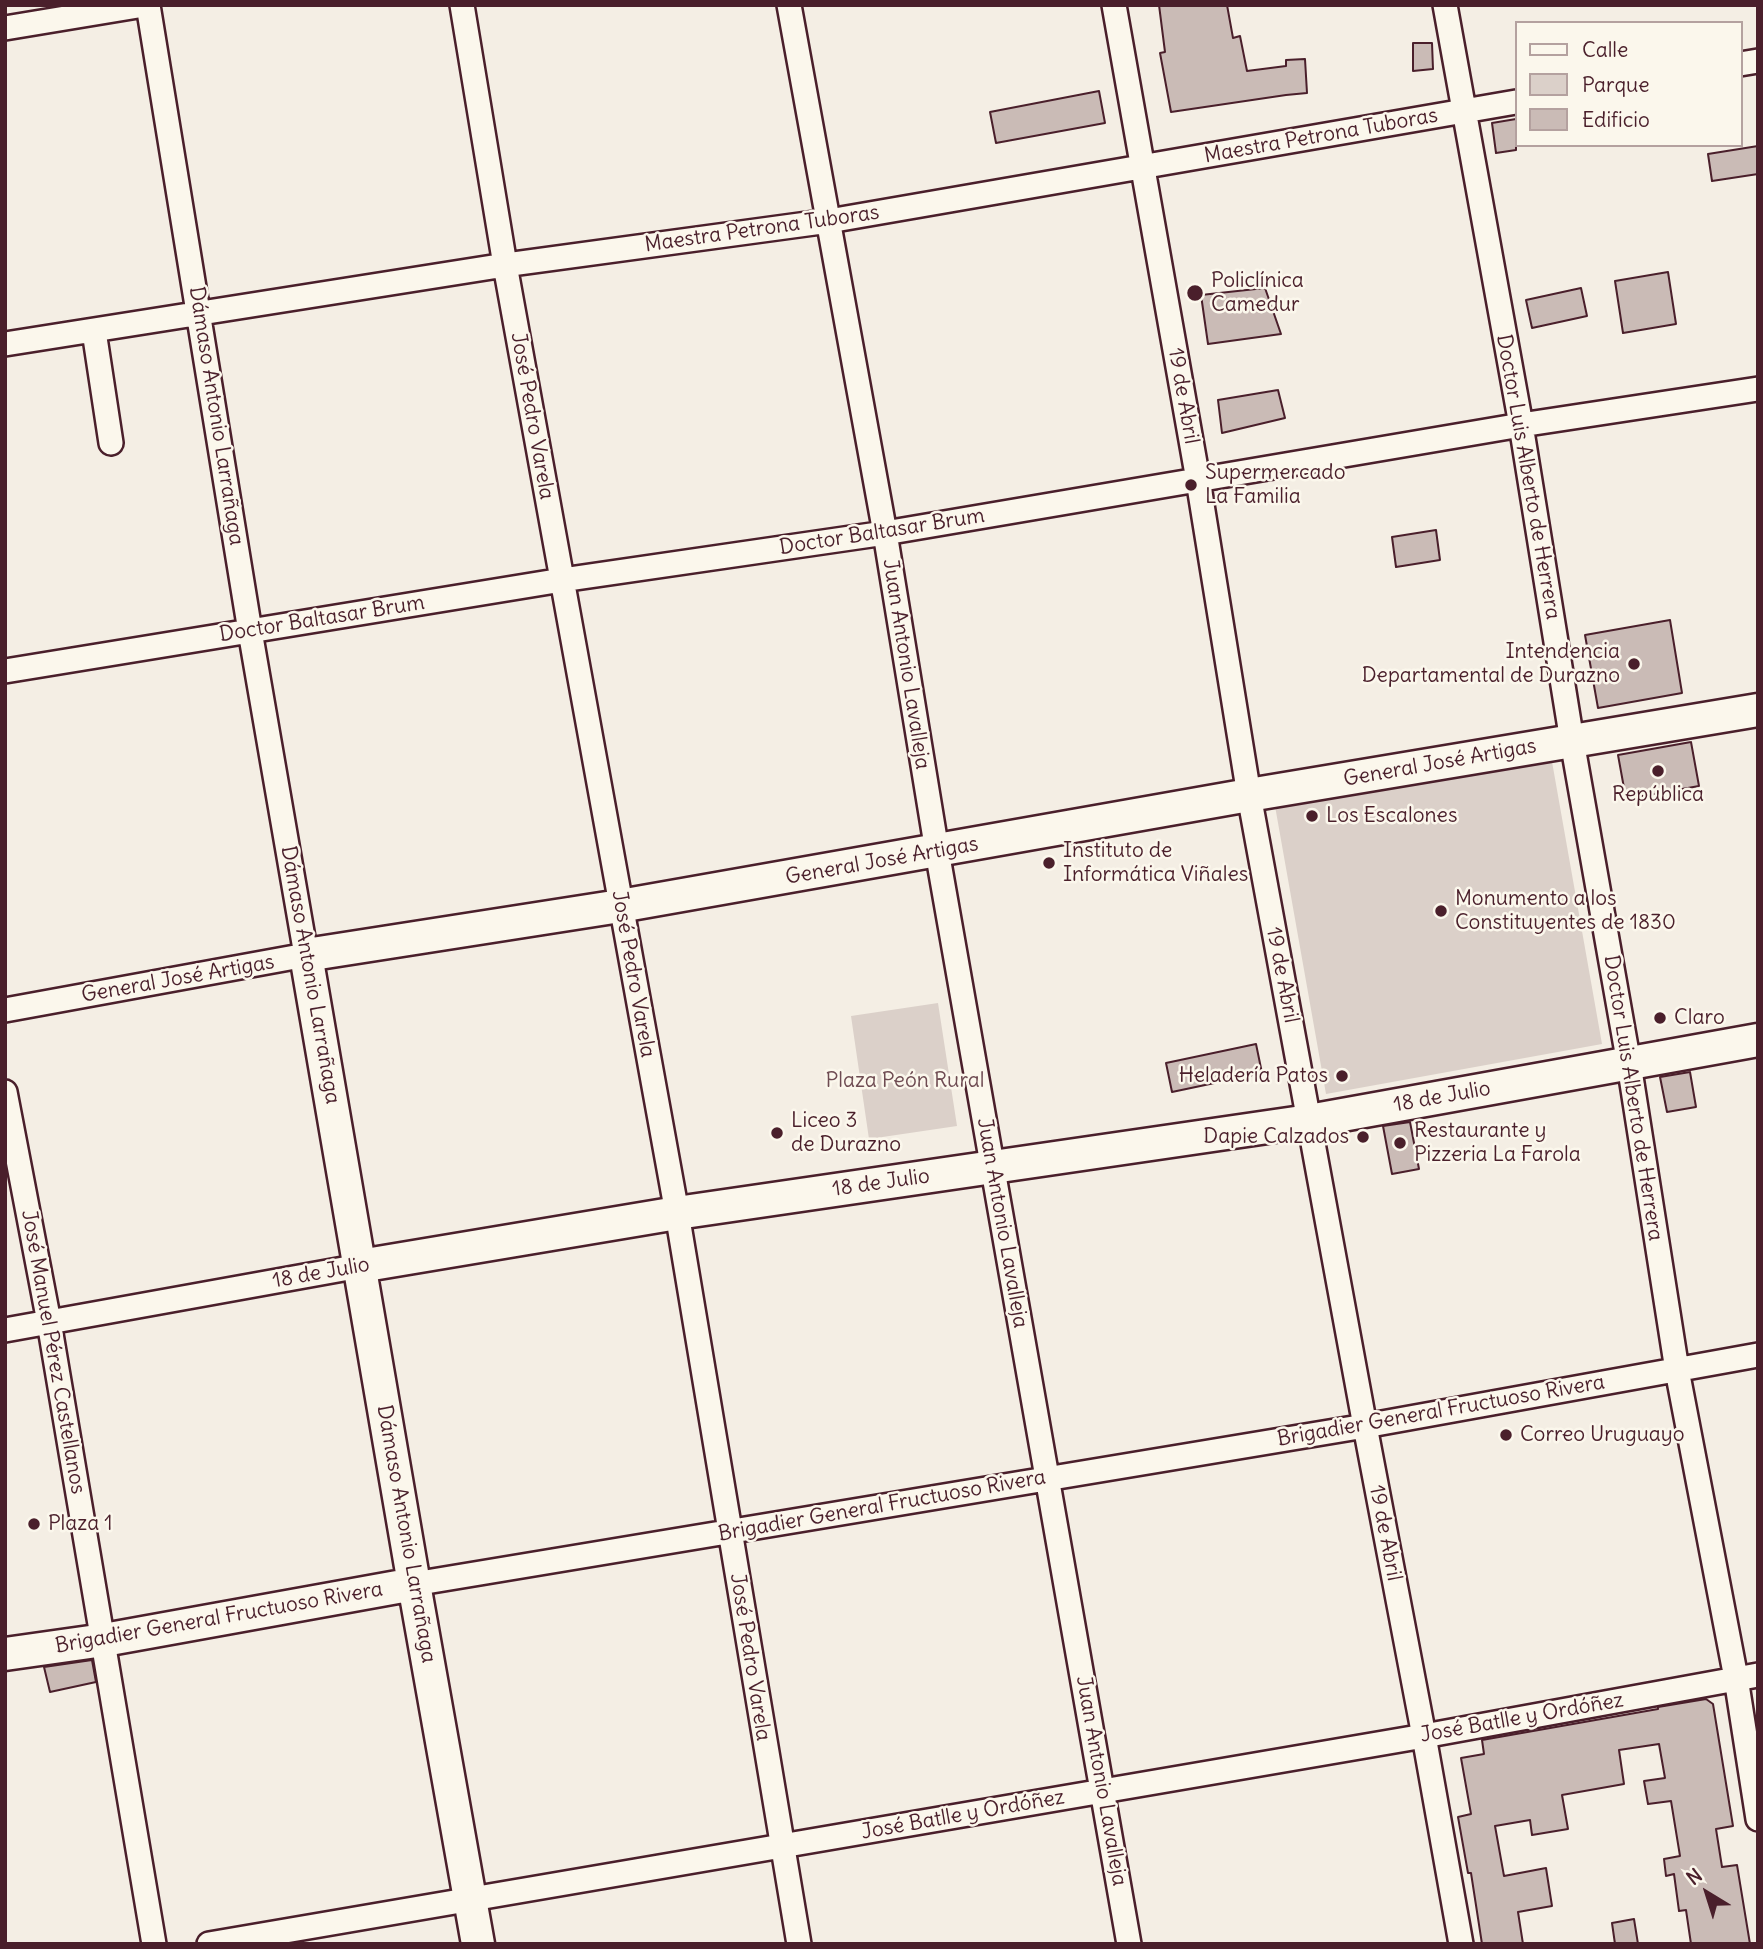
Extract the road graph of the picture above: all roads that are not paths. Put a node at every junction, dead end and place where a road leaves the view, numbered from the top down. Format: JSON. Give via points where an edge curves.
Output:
{"nodes":[{"id":1,"x":146,"y":5,"type":"edge"},
{"id":2,"x":462,"y":5,"type":"edge"},
{"id":3,"x":789,"y":5,"type":"edge"},
{"id":4,"x":1114,"y":5,"type":"edge"},
{"id":5,"x":1445,"y":5,"type":"edge"},
{"id":6,"x":5,"y":28,"type":"edge"},
{"id":7,"x":1514,"y":102,"type":"edge"},
{"id":8,"x":1463,"y":111,"type":"junction"},
{"id":9,"x":1142,"y":167,"type":"junction"},
{"id":10,"x":829,"y":221,"type":"junction"},
{"id":11,"x":505,"y":265,"type":"junction"},
{"id":12,"x":200,"y":314,"type":"junction"},
{"id":13,"x":94,"y":331,"type":"junction"},
{"id":14,"x":5,"y":344,"type":"edge"},
{"id":15,"x":1758,"y":389,"type":"edge"},
{"id":16,"x":1521,"y":425,"type":"junction"},
{"id":17,"x":111,"y":443,"type":"dead end"},
{"id":18,"x":1198,"y":480,"type":"junction"},
{"id":19,"x":885,"y":533,"type":"junction"},
{"id":20,"x":562,"y":580,"type":"junction"},
{"id":21,"x":250,"y":631,"type":"junction"},
{"id":22,"x":5,"y":671,"type":"edge"},
{"id":23,"x":1758,"y":710,"type":"edge"},
{"id":24,"x":1572,"y":741,"type":"junction"},
{"id":25,"x":1248,"y":795,"type":"junction"},
{"id":26,"x":937,"y":851,"type":"junction"},
{"id":27,"x":620,"y":906,"type":"junction"},
{"id":28,"x":306,"y":956,"type":"junction"},
{"id":29,"x":5,"y":1010,"type":"edge"},
{"id":30,"x":1758,"y":1040,"type":"edge"},
{"id":31,"x":1629,"y":1064,"type":"junction"},
{"id":32,"x":5,"y":1092,"type":"edge"},
{"id":33,"x":1309,"y":1121,"type":"junction"},
{"id":34,"x":992,"y":1167,"type":"junction"},
{"id":35,"x":677,"y":1213,"type":"junction"},
{"id":36,"x":360,"y":1266,"type":"junction"},
{"id":37,"x":49,"y":1322,"type":"junction"},
{"id":38,"x":5,"y":1329,"type":"edge"},
{"id":39,"x":1758,"y":1355,"type":"edge"},
{"id":40,"x":1676,"y":1370,"type":"junction"},
{"id":41,"x":1365,"y":1426,"type":"junction"},
{"id":42,"x":1048,"y":1478,"type":"junction"},
{"id":43,"x":730,"y":1533,"type":"junction"},
{"id":44,"x":414,"y":1584,"type":"junction"},
{"id":45,"x":104,"y":1640,"type":"junction"},
{"id":46,"x":5,"y":1654,"type":"edge"},
{"id":47,"x":1747,"y":1677,"type":"edge"},
{"id":48,"x":1424,"y":1735,"type":"junction"},
{"id":49,"x":1102,"y":1791,"type":"junction"},
{"id":50,"x":1758,"y":1819,"type":"edge"},
{"id":51,"x":782,"y":1845,"type":"junction"},
{"id":52,"x":470,"y":1898,"type":"junction"},
{"id":53,"x":154,"y":1944,"type":"edge"},
{"id":54,"x":209,"y":1944,"type":"edge"},
{"id":55,"x":478,"y":1944,"type":"edge"},
{"id":56,"x":799,"y":1944,"type":"edge"},
{"id":57,"x":1129,"y":1944,"type":"edge"},
{"id":58,"x":1461,"y":1944,"type":"edge"}],
"edges":[{"from":1,"to":6,"type":"street"},
{"from":1,"to":12,"type":"street","name":"Dámaso Antonio Larrañaga"},
{"from":2,"to":11,"type":"street","name":"José Pedro Varela"},
{"from":3,"to":10,"type":"street","name":"Juan Antonio Lavalleja"},
{"from":4,"to":9,"type":"street","name":"19 de Abril"},
{"from":5,"to":8,"type":"street","name":"Doctor Luis Alberto de Herrera"},
{"from":7,"to":8,"type":"street","name":"Maestra Petrona Tuboras"},
{"from":8,"to":9,"type":"street","name":"Maestra Petrona Tuboras"},
{"from":8,"to":16,"type":"street","name":"Doctor Luis Alberto de Herrera"},
{"from":9,"to":10,"type":"street","name":"Maestra Petrona Tuboras"},
{"from":9,"to":18,"type":"street","name":"19 de Abril"},
{"from":10,"to":11,"type":"street","name":"Maestra Petrona Tuboras"},
{"from":10,"to":19,"type":"street","name":"Juan Antonio Lavalleja"},
{"from":11,"to":12,"type":"street","name":"Maestra Petrona Tuboras"},
{"from":11,"to":20,"type":"street","name":"José Pedro Varela"},
{"from":12,"to":13,"type":"street","name":"Maestra Petrona Tuboras"},
{"from":12,"to":21,"type":"street","name":"Dámaso Antonio Larrañaga"},
{"from":13,"to":14,"type":"street","name":"Maestra Petrona Tuboras"},
{"from":13,"to":17,"type":"street"},
{"from":15,"to":16,"type":"street","name":"Doctor Baltasar Brum"},
{"from":16,"to":18,"type":"street","name":"Doctor Baltasar Brum"},
{"from":16,"to":24,"type":"street","name":"Doctor Luis Alberto de Herrera"},
{"from":18,"to":19,"type":"street","name":"Doctor Baltasar Brum"},
{"from":18,"to":25,"type":"street","name":"19 de Abril"},
{"from":19,"to":20,"type":"street","name":"Doctor Baltasar Brum"},
{"from":19,"to":26,"type":"street","name":"Juan Antonio Lavalleja"},
{"from":20,"to":21,"type":"street","name":"Doctor Baltasar Brum"},
{"from":20,"to":27,"type":"street","name":"José Pedro Varela"},
{"from":21,"to":22,"type":"street","name":"Doctor Baltasar Brum"},
{"from":21,"to":28,"type":"street","name":"Dámaso Antonio Larrañaga"},
{"from":23,"to":24,"type":"street","name":"General José Artigas"},
{"from":24,"to":25,"type":"street","name":"General José Artigas"},
{"from":24,"to":31,"type":"street","name":"Doctor Luis Alberto de Herrera"},
{"from":25,"to":26,"type":"street","name":"General José Artigas"},
{"from":25,"to":33,"type":"street","name":"19 de Abril"},
{"from":26,"to":27,"type":"street","name":"General José Artigas"},
{"from":26,"to":34,"type":"street","name":"Juan Antonio Lavalleja"},
{"from":27,"to":28,"type":"street","name":"General José Artigas"},
{"from":27,"to":35,"type":"street","name":"José Pedro Varela"},
{"from":28,"to":29,"type":"street","name":"General José Artigas"},
{"from":28,"to":36,"type":"street","name":"Dámaso Antonio Larrañaga"},
{"from":30,"to":31,"type":"street","name":"18 de Julio"},
{"from":31,"to":33,"type":"street","name":"18 de Julio"},
{"from":31,"to":40,"type":"street","name":"Doctor Luis Alberto de Herrera"},
{"from":32,"to":37,"type":"street","name":"José Manuel Pérez Castellanos"},
{"from":33,"to":34,"type":"street","name":"18 de Julio"},
{"from":33,"to":41,"type":"street","name":"19 de Abril"},
{"from":34,"to":35,"type":"street","name":"18 de Julio"},
{"from":34,"to":42,"type":"street","name":"Juan Antonio Lavalleja"},
{"from":35,"to":36,"type":"street","name":"18 de Julio"},
{"from":35,"to":43,"type":"street","name":"José Pedro Varela"},
{"from":36,"to":37,"type":"street","name":"18 de Julio"},
{"from":36,"to":44,"type":"street","name":"Dámaso Antonio Larrañaga"},
{"from":37,"to":38,"type":"street","name":"18 de Julio"},
{"from":37,"to":45,"type":"street","name":"José Manuel Pérez Castellanos"},
{"from":39,"to":40,"type":"street","name":"Brigadier General Fructuoso Rivera"},
{"from":40,"to":41,"type":"street","name":"Brigadier General Fructuoso Rivera"},
{"from":40,"to":47,"type":"street","name":"Doctor Luis Alberto de Herrera"},
{"from":41,"to":42,"type":"street","name":"Brigadier General Fructuoso Rivera"},
{"from":41,"to":48,"type":"street","name":"19 de Abril"},
{"from":42,"to":43,"type":"street","name":"Brigadier General Fructuoso Rivera"},
{"from":42,"to":49,"type":"street","name":"Juan Antonio Lavalleja"},
{"from":43,"to":44,"type":"street","name":"Brigadier General Fructuoso Rivera"},
{"from":43,"to":51,"type":"street","name":"José Pedro Varela"},
{"from":44,"to":45,"type":"street","name":"Brigadier General Fructuoso Rivera"},
{"from":44,"to":52,"type":"street","name":"Dámaso Antonio Larrañaga"},
{"from":45,"to":46,"type":"street","name":"Brigadier General Fructuoso Rivera"},
{"from":45,"to":53,"type":"street","name":"José Manuel Pérez Castellanos"},
{"from":47,"to":48,"type":"street","name":"José Batlle y Ordóñez"},
{"from":47,"to":50,"type":"street","name":"Doctor Luis Alberto de Herrera"},
{"from":48,"to":49,"type":"street","name":"José Batlle y Ordóñez"},
{"from":48,"to":58,"type":"street","name":"19 de Abril"},
{"from":49,"to":51,"type":"street","name":"José Batlle y Ordóñez"},
{"from":49,"to":57,"type":"street","name":"Juan Antonio Lavalleja"},
{"from":51,"to":52,"type":"street","name":"José Batlle y Ordóñez"},
{"from":51,"to":56,"type":"street","name":"José Pedro Varela"},
{"from":52,"to":54,"type":"street","name":"José Batlle y Ordóñez"},
{"from":52,"to":55,"type":"street","name":"Dámaso Antonio Larrañaga"}]}
